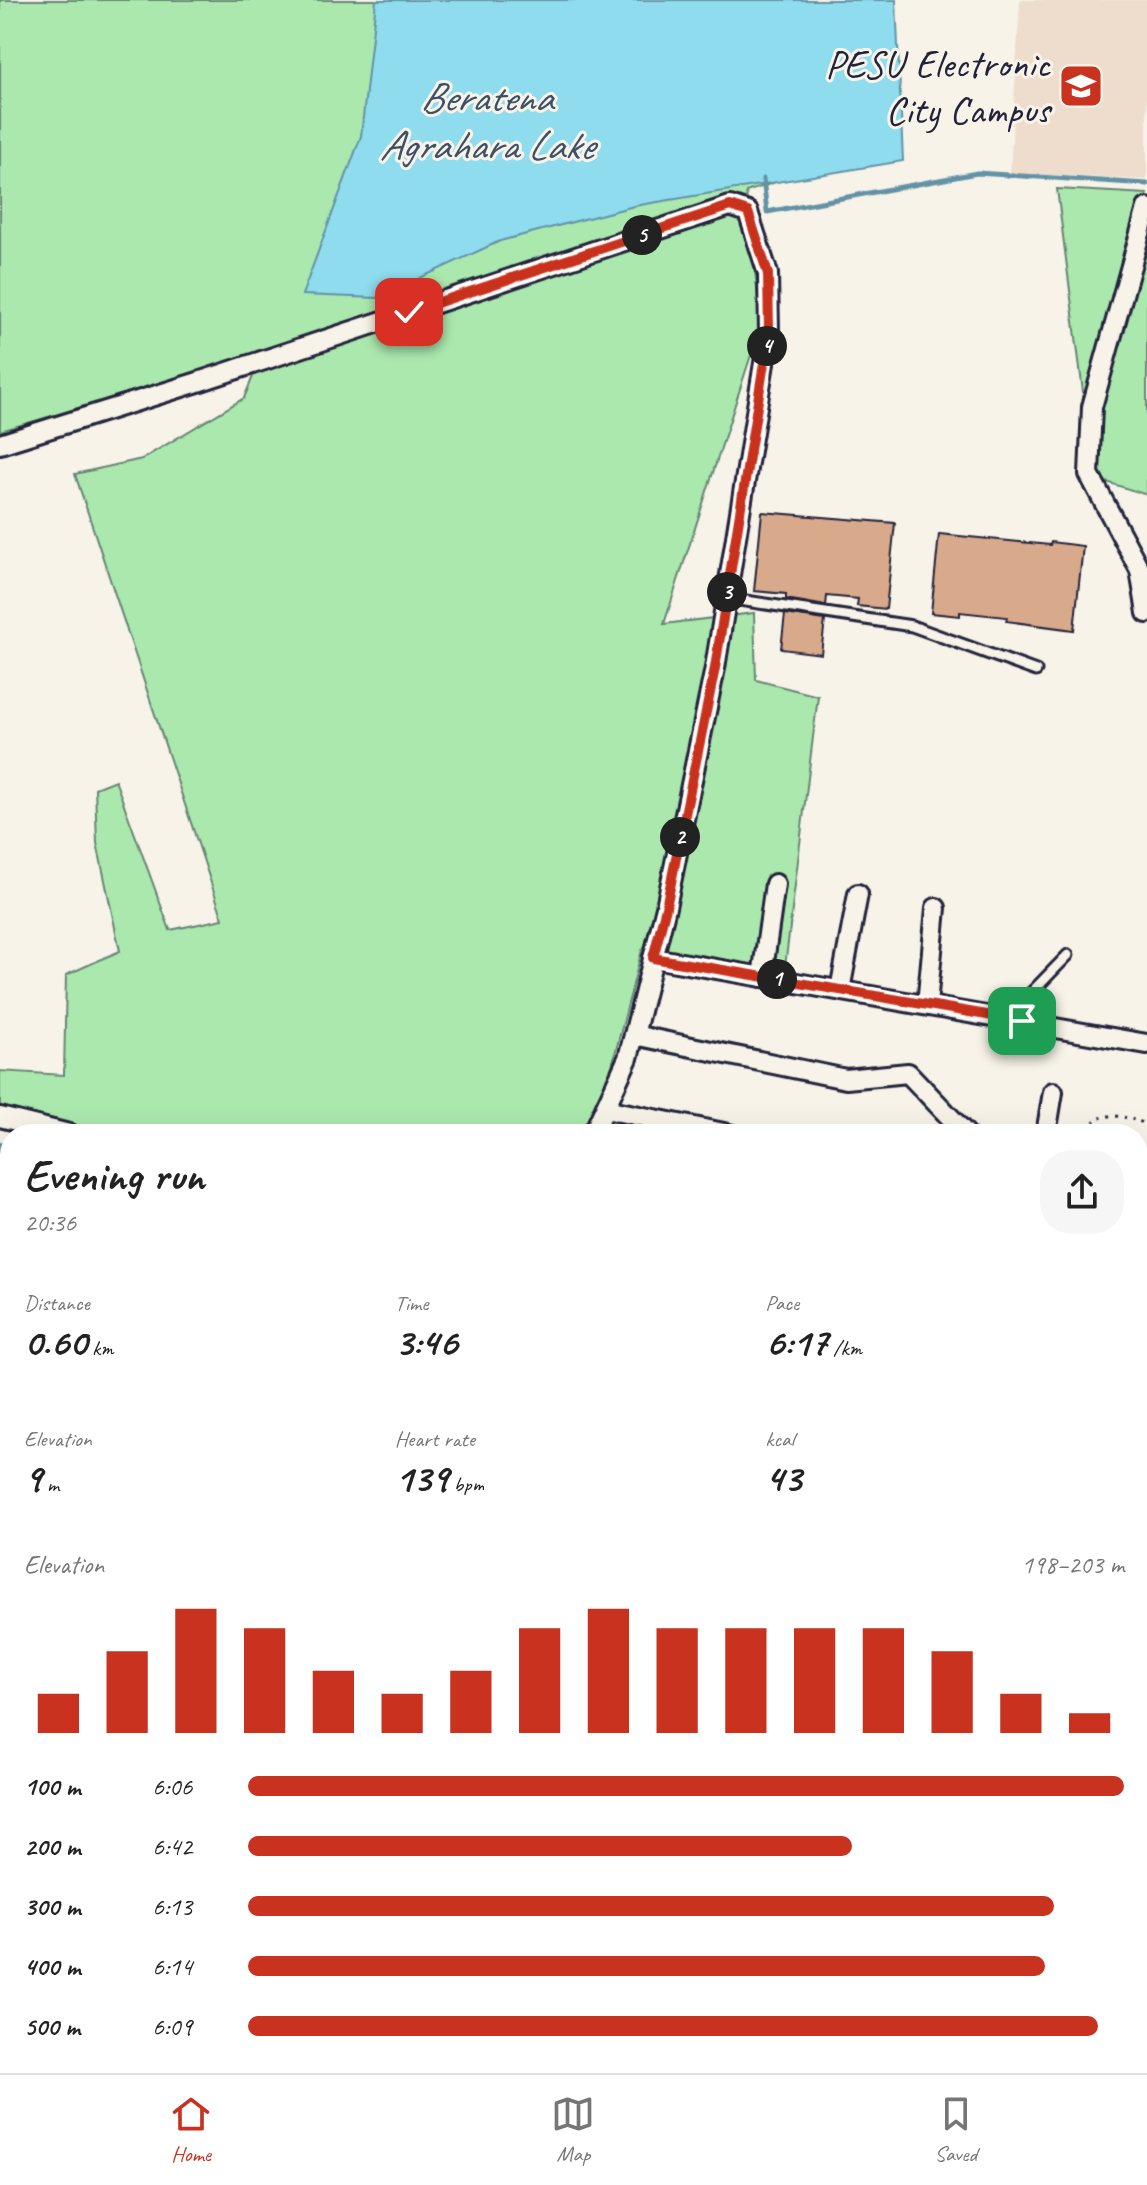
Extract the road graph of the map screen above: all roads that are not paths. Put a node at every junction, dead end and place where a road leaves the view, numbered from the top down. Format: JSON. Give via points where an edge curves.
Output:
{"nodes":[{"id":1,"x":1147,"y":208,"type":"edge"},
{"id":2,"x":0,"y":444,"type":"edge"},
{"id":3,"x":726,"y":598,"type":"junction"},
{"id":4,"x":1147,"y":613,"type":"edge"},
{"id":5,"x":1036,"y":671,"type":"dead end"},
{"id":6,"x":775,"y":884,"type":"dead end"},
{"id":7,"x":858,"y":894,"type":"dead end"},
{"id":8,"x":936,"y":908,"type":"dead end"},
{"id":9,"x":1068,"y":955,"type":"dead end"},
{"id":10,"x":653,"y":958,"type":"junction"},
{"id":11,"x":762,"y":977,"type":"junction"},
{"id":12,"x":840,"y":990,"type":"junction"},
{"id":13,"x":927,"y":1005,"type":"junction"},
{"id":14,"x":1022,"y":1021,"type":"junction"},
{"id":15,"x":634,"y":1035,"type":"junction"},
{"id":16,"x":1147,"y":1044,"type":"edge"},
{"id":17,"x":1053,"y":1092,"type":"dead end"},
{"id":18,"x":605,"y":1109,"type":"junction"},
{"id":19,"x":0,"y":1117,"type":"edge"},
{"id":20,"x":28,"y":1124,"type":"edge"},
{"id":21,"x":598,"y":1124,"type":"edge"},
{"id":22,"x":679,"y":1124,"type":"edge"},
{"id":23,"x":956,"y":1124,"type":"edge"},
{"id":24,"x":1048,"y":1124,"type":"edge"}],
"edges":[{"from":1,"to":4,"type":"street","via":[[1092,407],[1089,474],[1140,570]]},
{"from":2,"to":3,"type":"street","via":[[730,206],[748,212],[768,274],[769,332]]},
{"from":3,"to":5,"type":"lane","via":[[912,626]]},
{"from":3,"to":10,"type":"street"},
{"from":6,"to":11,"type":"street"},
{"from":7,"to":12,"type":"street"},
{"from":8,"to":13,"type":"street"},
{"from":9,"to":14,"type":"lane","via":[[1029,995]]},
{"from":10,"to":11,"type":"street"},
{"from":10,"to":15,"type":"street"},
{"from":11,"to":12,"type":"street"},
{"from":12,"to":13,"type":"street"},
{"from":13,"to":14,"type":"street"},
{"from":14,"to":16,"type":"street"},
{"from":15,"to":18,"type":"street"},
{"from":15,"to":23,"type":"street","via":[[846,1079],[908,1073]]},
{"from":17,"to":24,"type":"street"},
{"from":18,"to":21,"type":"street"},
{"from":18,"to":22,"type":"street"},
{"from":19,"to":20,"type":"street"}]}
